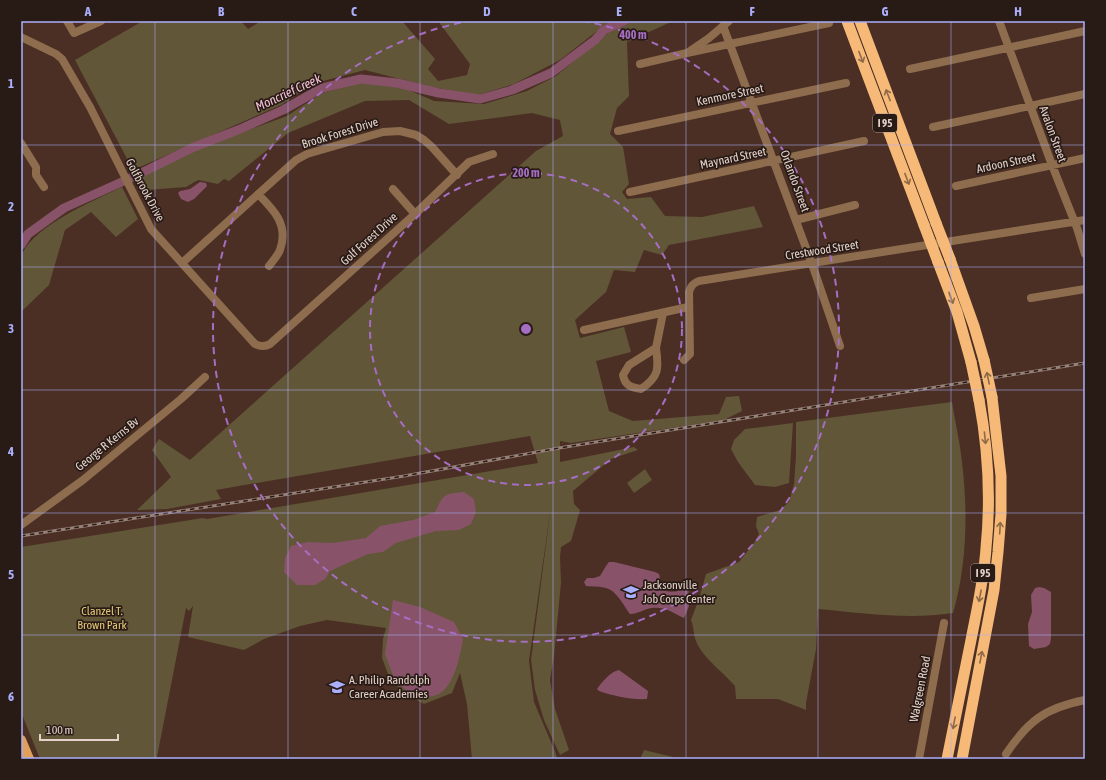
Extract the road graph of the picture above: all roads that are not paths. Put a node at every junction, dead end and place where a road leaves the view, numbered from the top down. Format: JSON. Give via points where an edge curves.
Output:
{"nodes":[{"id":1,"x":67,"y":21,"type":"edge"},
{"id":2,"x":101,"y":21,"type":"edge"},
{"id":3,"x":847,"y":21,"type":"edge"},
{"id":4,"x":860,"y":21,"type":"edge"},
{"id":5,"x":999,"y":21,"type":"edge"},
{"id":6,"x":829,"y":23,"type":"dead end"},
{"id":7,"x":726,"y":24,"type":"edge"},
{"id":8,"x":1085,"y":31,"type":"edge"},
{"id":9,"x":21,"y":37,"type":"edge"},
{"id":10,"x":731,"y":44,"type":"junction"},
{"id":11,"x":1009,"y":48,"type":"junction"},
{"id":12,"x":687,"y":53,"type":"junction"},
{"id":13,"x":640,"y":64,"type":"dead end"},
{"id":14,"x":910,"y":69,"type":"dead end"},
{"id":15,"x":846,"y":82,"type":"dead end"},
{"id":16,"x":1085,"y":94,"type":"edge"},
{"id":17,"x":752,"y":102,"type":"junction"},
{"id":18,"x":1031,"y":106,"type":"junction"},
{"id":19,"x":933,"y":127,"type":"dead end"},
{"id":20,"x":618,"y":131,"type":"dead end"},
{"id":21,"x":864,"y":141,"type":"dead end"},
{"id":22,"x":21,"y":143,"type":"edge"},
{"id":23,"x":493,"y":154,"type":"dead end"},
{"id":24,"x":1085,"y":158,"type":"edge"},
{"id":25,"x":775,"y":162,"type":"junction"},
{"id":26,"x":1052,"y":165,"type":"junction"},
{"id":27,"x":457,"y":175,"type":"junction"},
{"id":28,"x":956,"y":186,"type":"dead end"},
{"id":29,"x":44,"y":187,"type":"dead end"},
{"id":30,"x":393,"y":189,"type":"dead end"},
{"id":31,"x":630,"y":192,"type":"dead end"},
{"id":32,"x":258,"y":194,"type":"junction"},
{"id":33,"x":855,"y":205,"type":"dead end"},
{"id":34,"x":416,"y":214,"type":"junction"},
{"id":35,"x":796,"y":220,"type":"junction"},
{"id":36,"x":1085,"y":220,"type":"edge"},
{"id":37,"x":1074,"y":222,"type":"junction"},
{"id":38,"x":1085,"y":254,"type":"edge"},
{"id":39,"x":182,"y":263,"type":"junction"},
{"id":40,"x":812,"y":264,"type":"junction"},
{"id":41,"x":269,"y":266,"type":"dead end"},
{"id":42,"x":1085,"y":289,"type":"edge"},
{"id":43,"x":1030,"y":298,"type":"dead end"},
{"id":44,"x":688,"y":307,"type":"junction"},
{"id":45,"x":663,"y":313,"type":"junction"},
{"id":46,"x":584,"y":330,"type":"dead end"},
{"id":47,"x":840,"y":346,"type":"dead end"},
{"id":48,"x":264,"y":347,"type":"joint"},
{"id":49,"x":656,"y":348,"type":"junction"},
{"id":50,"x":684,"y":360,"type":"dead end"},
{"id":51,"x":204,"y":377,"type":"dead end"},
{"id":52,"x":21,"y":524,"type":"edge"},
{"id":53,"x":944,"y":623,"type":"dead end"},
{"id":54,"x":1085,"y":700,"type":"edge"},
{"id":55,"x":21,"y":740,"type":"edge"},
{"id":56,"x":1006,"y":754,"type":"dead end"},
{"id":57,"x":29,"y":759,"type":"edge"},
{"id":58,"x":919,"y":759,"type":"edge"},
{"id":59,"x":947,"y":759,"type":"edge"},
{"id":60,"x":962,"y":759,"type":"edge"}],
"edges":[{"from":1,"to":2,"type":"street","via":[[74,33]]},
{"from":3,"to":59,"type":"highway","number":"I 95","one_way":true,"bridge":true,"via":[[957,312],[971,362],[984,434],[988,510],[982,586]]},
{"from":60,"to":4,"type":"highway","number":"I 95","one_way":true,"bridge":true,"via":[[994,590],[998,552],[1001,476],[992,397],[974,326]]},
{"from":5,"to":11,"type":"street","name":"Avalon Street"},
{"from":6,"to":10,"type":"street"},
{"from":7,"to":10,"type":"street","name":"Orlando Street"},
{"from":7,"to":12,"type":"street"},
{"from":8,"to":11,"type":"street"},
{"from":9,"to":39,"type":"street","name":"Golfbrook Drive","via":[[62,59],[90,107],[151,229]]},
{"from":10,"to":12,"type":"street"},
{"from":10,"to":17,"type":"street","name":"Orlando Street"},
{"from":11,"to":14,"type":"street"},
{"from":11,"to":18,"type":"street","name":"Avalon Street"},
{"from":12,"to":13,"type":"street"},
{"from":15,"to":17,"type":"street","name":"Kenmore Street"},
{"from":16,"to":18,"type":"street"},
{"from":17,"to":20,"type":"street","name":"Kenmore Street"},
{"from":17,"to":25,"type":"street","name":"Orlando Street"},
{"from":18,"to":19,"type":"street"},
{"from":18,"to":26,"type":"street","name":"Avalon Street"},
{"from":21,"to":25,"type":"street","name":"Maynard Street"},
{"from":22,"to":29,"type":"street","via":[[36,167],[36,175]]},
{"from":23,"to":27,"type":"street","name":"Golf Forest Drive","via":[[469,162]]},
{"from":24,"to":26,"type":"street","name":"Ardoon Street"},
{"from":25,"to":31,"type":"street","name":"Maynard Street"},
{"from":25,"to":35,"type":"street","name":"Orlando Street"},
{"from":26,"to":28,"type":"street","name":"Ardoon Street"},
{"from":26,"to":37,"type":"street","name":"Avalon Street"},
{"from":27,"to":32,"type":"street","name":"Brook Forest Drive","via":[[424,140],[407,132],[392,131],[301,157]]},
{"from":27,"to":34,"type":"street","name":"Golf Forest Drive"},
{"from":30,"to":34,"type":"street"},
{"from":32,"to":39,"type":"street","name":"Brook Forest Drive"},
{"from":32,"to":41,"type":"street","via":[[277,215],[282,233],[280,250]]},
{"from":33,"to":35,"type":"street"},
{"from":34,"to":48,"type":"street","name":"Golf Forest Drive"},
{"from":35,"to":40,"type":"street","name":"Orlando Street"},
{"from":36,"to":37,"type":"street","name":"Crestwood Street"},
{"from":37,"to":38,"type":"street","name":"Avalon Street"},
{"from":37,"to":40,"type":"street","name":"Crestwood Street"},
{"from":39,"to":48,"type":"street","name":"Golfbrook Drive","via":[[255,344]]},
{"from":40,"to":44,"type":"street","name":"Crestwood Street","via":[[699,280],[690,287]]},
{"from":40,"to":47,"type":"street","name":"Orlando Street"},
{"from":42,"to":43,"type":"street"},
{"from":44,"to":45,"type":"street"},
{"from":44,"to":50,"type":"street","name":"Crestwood Street","via":[[690,354]]},
{"from":45,"to":46,"type":"street"},
{"from":45,"to":49,"type":"street"},
{"from":49,"to":49,"type":"street","via":[[658,369],[652,382],[641,389],[627,385],[623,375],[629,365]]},
{"from":51,"to":52,"type":"street","name":"George R Kerns Bv","via":[[83,480]]},
{"from":53,"to":58,"type":"street","name":"Walgreen Road"},
{"from":54,"to":56,"type":"street","via":[[1061,706],[1042,715],[1026,728]]},
{"from":55,"to":57,"type":"main road"}]}
